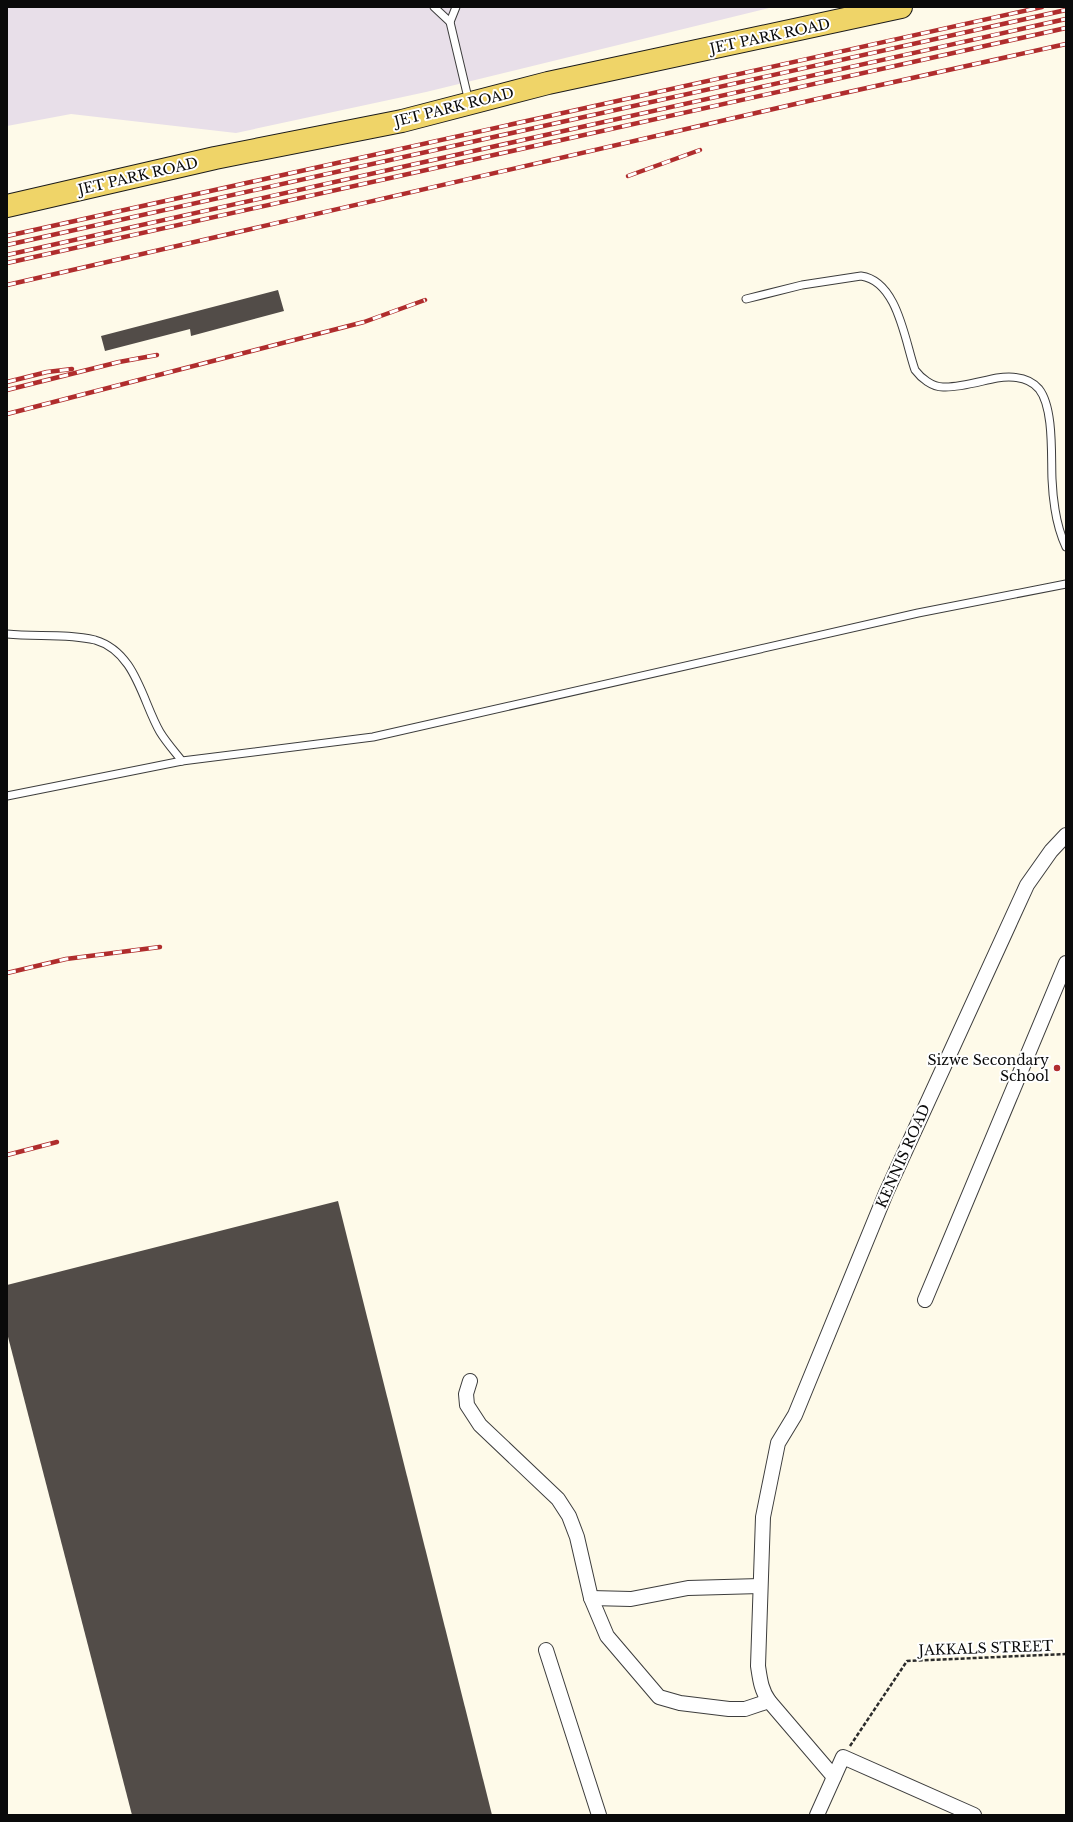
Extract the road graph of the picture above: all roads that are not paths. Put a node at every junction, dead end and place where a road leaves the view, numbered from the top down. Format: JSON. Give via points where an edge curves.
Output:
{"nodes":[{"id":1,"x":434,"y":7,"type":"edge"},
{"id":2,"x":456,"y":7,"type":"edge"},
{"id":3,"x":846,"y":7,"type":"edge"},
{"id":4,"x":901,"y":7,"type":"edge"},
{"id":5,"x":450,"y":22,"type":"junction"},
{"id":6,"x":468,"y":99,"type":"junction"},
{"id":7,"x":7,"y":198,"type":"edge"},
{"id":8,"x":7,"y":206,"type":"edge"},
{"id":9,"x":746,"y":299,"type":"dead end"},
{"id":10,"x":1066,"y":547,"type":"edge"},
{"id":11,"x":1066,"y":584,"type":"edge"},
{"id":12,"x":7,"y":634,"type":"edge"},
{"id":13,"x":182,"y":761,"type":"junction"},
{"id":14,"x":7,"y":796,"type":"edge"},
{"id":15,"x":1066,"y":835,"type":"edge"},
{"id":16,"x":1066,"y":963,"type":"edge"},
{"id":17,"x":925,"y":1300,"type":"dead end"},
{"id":18,"x":470,"y":1381,"type":"dead end"},
{"id":19,"x":760,"y":1586,"type":"junction"},
{"id":20,"x":591,"y":1598,"type":"junction"},
{"id":21,"x":546,"y":1650,"type":"dead end"},
{"id":22,"x":769,"y":1701,"type":"junction"},
{"id":23,"x":834,"y":1776,"type":"junction"},
{"id":24,"x":599,"y":1815,"type":"edge"},
{"id":25,"x":817,"y":1815,"type":"edge"},
{"id":26,"x":974,"y":1815,"type":"edge"}],
"edges":[{"from":1,"to":5,"type":"lane"},
{"from":2,"to":5,"type":"lane"},
{"from":3,"to":6,"type":"main road","name":"JET PARK ROAD"},
{"from":4,"to":6,"type":"main road","name":"JET PARK ROAD"},
{"from":5,"to":6,"type":"lane"},
{"from":6,"to":7,"type":"main road","name":"JET PARK ROAD"},
{"from":6,"to":8,"type":"main road","name":"JET PARK ROAD","via":[[402,121],[215,158]]},
{"from":9,"to":10,"type":"lane","via":[[802,285],[868,277],[883,288],[894,304],[915,370],[922,378],[943,387],[1010,377],[1034,385],[1039,389],[1046,408],[1051,433],[1052,480],[1057,520]]},
{"from":11,"to":13,"type":"lane","via":[[918,613],[373,738]]},
{"from":12,"to":13,"type":"lane","via":[[70,637],[94,640],[108,645],[124,659],[160,732]]},
{"from":13,"to":14,"type":"lane"},
{"from":15,"to":19,"type":"street","name":"KENNIS ROAD","via":[[1041,865],[1021,899],[886,1194],[795,1415],[778,1443],[763,1517]]},
{"from":16,"to":17,"type":"street"},
{"from":18,"to":20,"type":"street","via":[[466,1394],[468,1406],[480,1425],[558,1499],[569,1516],[577,1537]]},
{"from":19,"to":20,"type":"street","via":[[688,1588],[631,1599]]},
{"from":19,"to":22,"type":"street","name":"KENNIS ROAD","via":[[758,1666],[760,1684]]},
{"from":20,"to":22,"type":"street","via":[[607,1636],[659,1697],[680,1703],[729,1709],[745,1709]]},
{"from":21,"to":24,"type":"street"},
{"from":22,"to":23,"type":"street","name":"KENNIS ROAD"},
{"from":23,"to":25,"type":"street"},
{"from":23,"to":26,"type":"street","via":[[843,1757]]}]}
